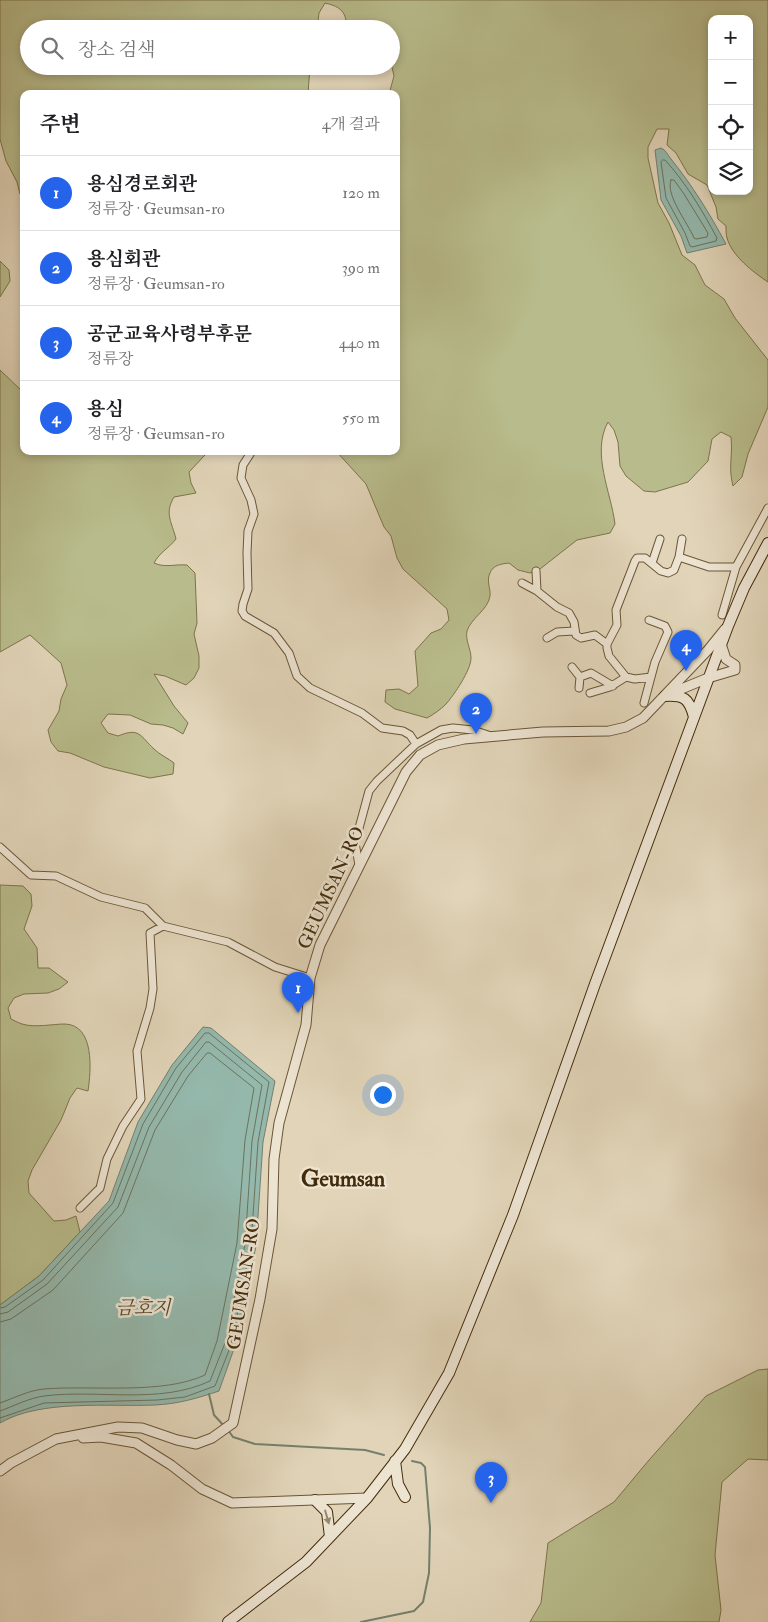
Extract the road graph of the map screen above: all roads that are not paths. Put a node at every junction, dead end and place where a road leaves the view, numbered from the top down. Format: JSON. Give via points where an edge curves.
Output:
{"nodes":[{"id":1,"x":250,"y":455,"type":"edge"},
{"id":2,"x":768,"y":508,"type":"edge"},
{"id":3,"x":660,"y":539,"type":"dead end"},
{"id":4,"x":682,"y":539,"type":"dead end"},
{"id":5,"x":768,"y":543,"type":"edge"},
{"id":6,"x":679,"y":557,"type":"junction"},
{"id":7,"x":652,"y":563,"type":"junction"},
{"id":8,"x":736,"y":567,"type":"junction"},
{"id":9,"x":536,"y":571,"type":"dead end"},
{"id":10,"x":522,"y":583,"type":"dead end"},
{"id":11,"x":537,"y":591,"type":"junction"},
{"id":12,"x":722,"y":616,"type":"dead end"},
{"id":13,"x":649,"y":620,"type":"dead end"},
{"id":14,"x":728,"y":626,"type":"junction"},
{"id":15,"x":574,"y":631,"type":"junction"},
{"id":16,"x":547,"y":638,"type":"dead end"},
{"id":17,"x":608,"y":644,"type":"junction"},
{"id":18,"x":721,"y":644,"type":"junction"},
{"id":19,"x":572,"y":667,"type":"dead end"},
{"id":20,"x":580,"y":677,"type":"junction"},
{"id":21,"x":626,"y":677,"type":"junction"},
{"id":22,"x":651,"y":677,"type":"junction"},
{"id":23,"x":708,"y":678,"type":"junction"},
{"id":24,"x":613,"y":686,"type":"junction"},
{"id":25,"x":579,"y":688,"type":"dead end"},
{"id":26,"x":590,"y":693,"type":"dead end"},
{"id":27,"x":665,"y":696,"type":"junction"},
{"id":28,"x":644,"y":703,"type":"dead end"},
{"id":29,"x":694,"y":717,"type":"junction"},
{"id":30,"x":491,"y":736,"type":"junction"},
{"id":31,"x":416,"y":744,"type":"junction"},
{"id":32,"x":0,"y":847,"type":"edge"},
{"id":33,"x":359,"y":865,"type":"junction"},
{"id":34,"x":163,"y":926,"type":"junction"},
{"id":35,"x":310,"y":978,"type":"junction"},
{"id":36,"x":80,"y":1208,"type":"dead end"},
{"id":37,"x":56,"y":1439,"type":"junction"},
{"id":38,"x":395,"y":1461,"type":"junction"},
{"id":39,"x":0,"y":1471,"type":"edge"},
{"id":40,"x":405,"y":1497,"type":"dead end"},
{"id":41,"x":367,"y":1498,"type":"junction"},
{"id":42,"x":315,"y":1500,"type":"junction"},
{"id":43,"x":330,"y":1537,"type":"junction"},
{"id":44,"x":228,"y":1622,"type":"edge"}],
"edges":[{"from":1,"to":31,"type":"street","via":[[241,478],[254,514],[248,531],[248,589],[242,612],[274,633],[289,653],[297,676],[310,688],[362,713],[382,728],[403,731]]},
{"from":2,"to":8,"type":"street"},
{"from":3,"to":7,"type":"street"},
{"from":4,"to":6,"type":"street"},
{"from":5,"to":14,"type":"main road"},
{"from":6,"to":7,"type":"street","via":[[674,570],[668,573]]},
{"from":6,"to":8,"type":"street","via":[[709,567]]},
{"from":7,"to":17,"type":"street","via":[[641,557],[635,561],[616,610],[616,629]]},
{"from":8,"to":12,"type":"street"},
{"from":9,"to":11,"type":"street"},
{"from":10,"to":11,"type":"street"},
{"from":11,"to":15,"type":"street","via":[[569,613]]},
{"from":13,"to":22,"type":"street","via":[[665,626],[668,632]]},
{"from":14,"to":18,"type":"main road"},
{"from":14,"to":27,"type":"street","name":"GEUMSAN-RO"},
{"from":15,"to":16,"type":"street","via":[[557,632]]},
{"from":15,"to":17,"type":"street","via":[[578,637],[595,636]]},
{"from":17,"to":21,"type":"street","via":[[609,656]]},
{"from":18,"to":23,"type":"main road"},
{"from":18,"to":23,"type":"street","via":[[726,659],[735,670]]},
{"from":19,"to":20,"type":"street"},
{"from":20,"to":24,"type":"street","via":[[590,673]]},
{"from":20,"to":25,"type":"street"},
{"from":21,"to":22,"type":"street"},
{"from":21,"to":24,"type":"street"},
{"from":22,"to":28,"type":"street"},
{"from":23,"to":27,"type":"street"},
{"from":23,"to":29,"type":"main road"},
{"from":24,"to":26,"type":"street"},
{"from":27,"to":29,"type":"main road","via":[[683,697]]},
{"from":27,"to":30,"type":"street","name":"GEUMSAN-RO","via":[[643,718],[626,728]]},
{"from":29,"to":38,"type":"main road","via":[[510,1224],[450,1373]]},
{"from":30,"to":31,"type":"street","via":[[453,728],[441,730]]},
{"from":30,"to":33,"type":"street","name":"GEUMSAN-RO","via":[[438,745],[420,755],[406,772]]},
{"from":31,"to":33,"type":"street","via":[[369,791],[355,843]]},
{"from":32,"to":34,"type":"street","via":[[32,875],[56,876],[101,897],[145,908]]},
{"from":33,"to":35,"type":"street","name":"GEUMSAN-RO","via":[[320,945]]},
{"from":34,"to":35,"type":"street","via":[[228,942],[275,967]]},
{"from":34,"to":36,"type":"street","via":[[150,933],[153,989],[138,1051],[140,1099],[106,1159],[100,1188]]},
{"from":35,"to":37,"type":"street","name":"GEUMSAN-RO","via":[[306,1025],[279,1123],[274,1160],[272,1229],[234,1423],[196,1444],[142,1428],[118,1427]]},
{"from":37,"to":39,"type":"street"},
{"from":37,"to":42,"type":"street","via":[[101,1437],[136,1443],[171,1464],[202,1489],[232,1503]]},
{"from":38,"to":40,"type":"main road","via":[[398,1484]]},
{"from":38,"to":41,"type":"main road"},
{"from":41,"to":42,"type":"street"},
{"from":41,"to":43,"type":"main road"},
{"from":42,"to":43,"type":"main road","one_way":true,"via":[[327,1512]]},
{"from":43,"to":44,"type":"main road","via":[[306,1562]]}]}
